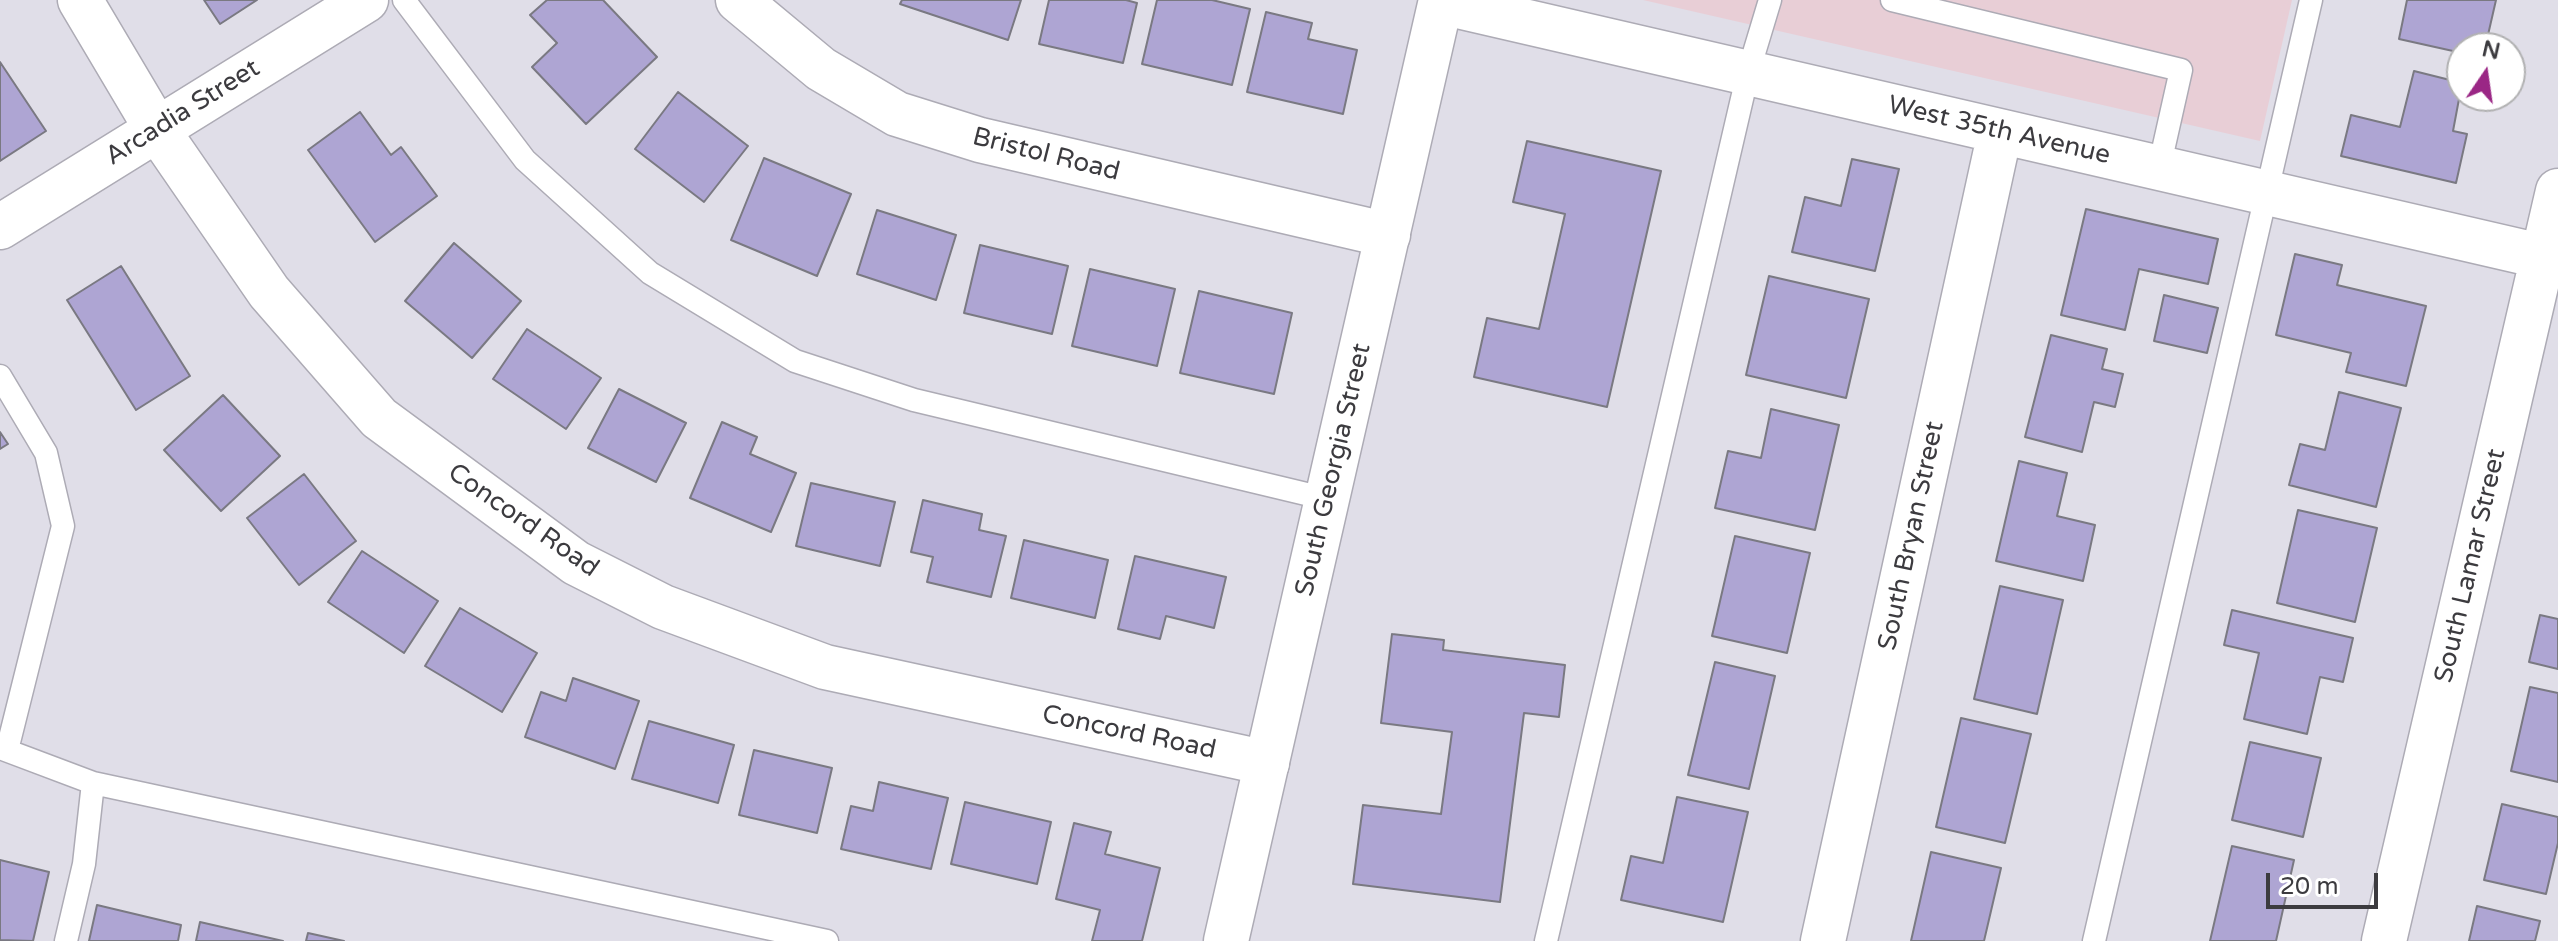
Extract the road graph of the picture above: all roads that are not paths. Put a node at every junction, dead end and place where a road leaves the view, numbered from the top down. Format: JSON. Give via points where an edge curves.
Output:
{"nodes":[{"id":1,"x":80,"y":0,"type":"edge"},
{"id":2,"x":366,"y":0,"type":"edge"},
{"id":3,"x":404,"y":0,"type":"edge"},
{"id":4,"x":738,"y":0,"type":"edge"},
{"id":5,"x":1770,"y":0,"type":"edge"},
{"id":6,"x":1892,"y":0,"type":"edge"},
{"id":7,"x":2311,"y":0,"type":"edge"},
{"id":8,"x":1441,"y":1,"type":"edge"},
{"id":9,"x":1748,"y":73,"type":"junction"},
{"id":10,"x":156,"y":128,"type":"junction"},
{"id":11,"x":2000,"y":132,"type":"junction"},
{"id":12,"x":2159,"y":168,"type":"junction"},
{"id":13,"x":2558,"y":191,"type":"edge"},
{"id":14,"x":2267,"y":193,"type":"junction"},
{"id":15,"x":0,"y":227,"type":"edge"},
{"id":16,"x":1388,"y":235,"type":"junction"},
{"id":17,"x":2550,"y":259,"type":"edge"},
{"id":18,"x":0,"y":376,"type":"edge"},
{"id":19,"x":1327,"y":499,"type":"junction"},
{"id":20,"x":4,"y":749,"type":"edge"},
{"id":21,"x":1267,"y":763,"type":"junction"},
{"id":22,"x":93,"y":783,"type":"junction"},
{"id":23,"x":66,"y":941,"type":"edge"},
{"id":24,"x":827,"y":941,"type":"edge"},
{"id":25,"x":1226,"y":941,"type":"edge"},
{"id":26,"x":1546,"y":941,"type":"edge"},
{"id":27,"x":1823,"y":941,"type":"edge"},
{"id":28,"x":2094,"y":941,"type":"edge"},
{"id":29,"x":2384,"y":941,"type":"edge"}],
"edges":[{"from":1,"to":10,"type":"street","name":"Concord Road"},
{"from":2,"to":10,"type":"street","name":"Arcadia Street"},
{"from":3,"to":19,"type":"lane","via":[[525,160],[650,273],[795,361],[914,400]]},
{"from":4,"to":16,"type":"street","name":"Bristol Road","via":[[821,69],[897,114],[980,140]]},
{"from":5,"to":9,"type":"lane"},
{"from":6,"to":12,"type":"lane","via":[[2181,70]]},
{"from":7,"to":14,"type":"lane"},
{"from":8,"to":9,"type":"street","name":"West 35th Avenue"},
{"from":8,"to":16,"type":"street","name":"South Georgia Street"},
{"from":9,"to":11,"type":"street","name":"West 35th Avenue"},
{"from":9,"to":26,"type":"lane"},
{"from":10,"to":15,"type":"street","name":"Arcadia Street"},
{"from":10,"to":21,"type":"street","name":"Concord Road","via":[[269,292],[379,418],[576,563],[663,607],[825,667]]},
{"from":11,"to":12,"type":"street","name":"West 35th Avenue"},
{"from":11,"to":27,"type":"street","name":"South Bryan Street"},
{"from":12,"to":14,"type":"street","name":"West 35th Avenue"},
{"from":13,"to":17,"type":"street","name":"South Lamar Street"},
{"from":14,"to":17,"type":"street","name":"West 35th Avenue"},
{"from":14,"to":28,"type":"lane"},
{"from":16,"to":19,"type":"street","name":"South Georgia Street"},
{"from":17,"to":29,"type":"street","name":"South Lamar Street"},
{"from":18,"to":20,"type":"lane","via":[[46,453],[63,526]]},
{"from":19,"to":21,"type":"street","name":"South Georgia Street"},
{"from":20,"to":22,"type":"lane"},
{"from":21,"to":25,"type":"street","name":"South Georgia Street"},
{"from":22,"to":23,"type":"lane","via":[[84,864]]},
{"from":22,"to":24,"type":"lane"}]}
